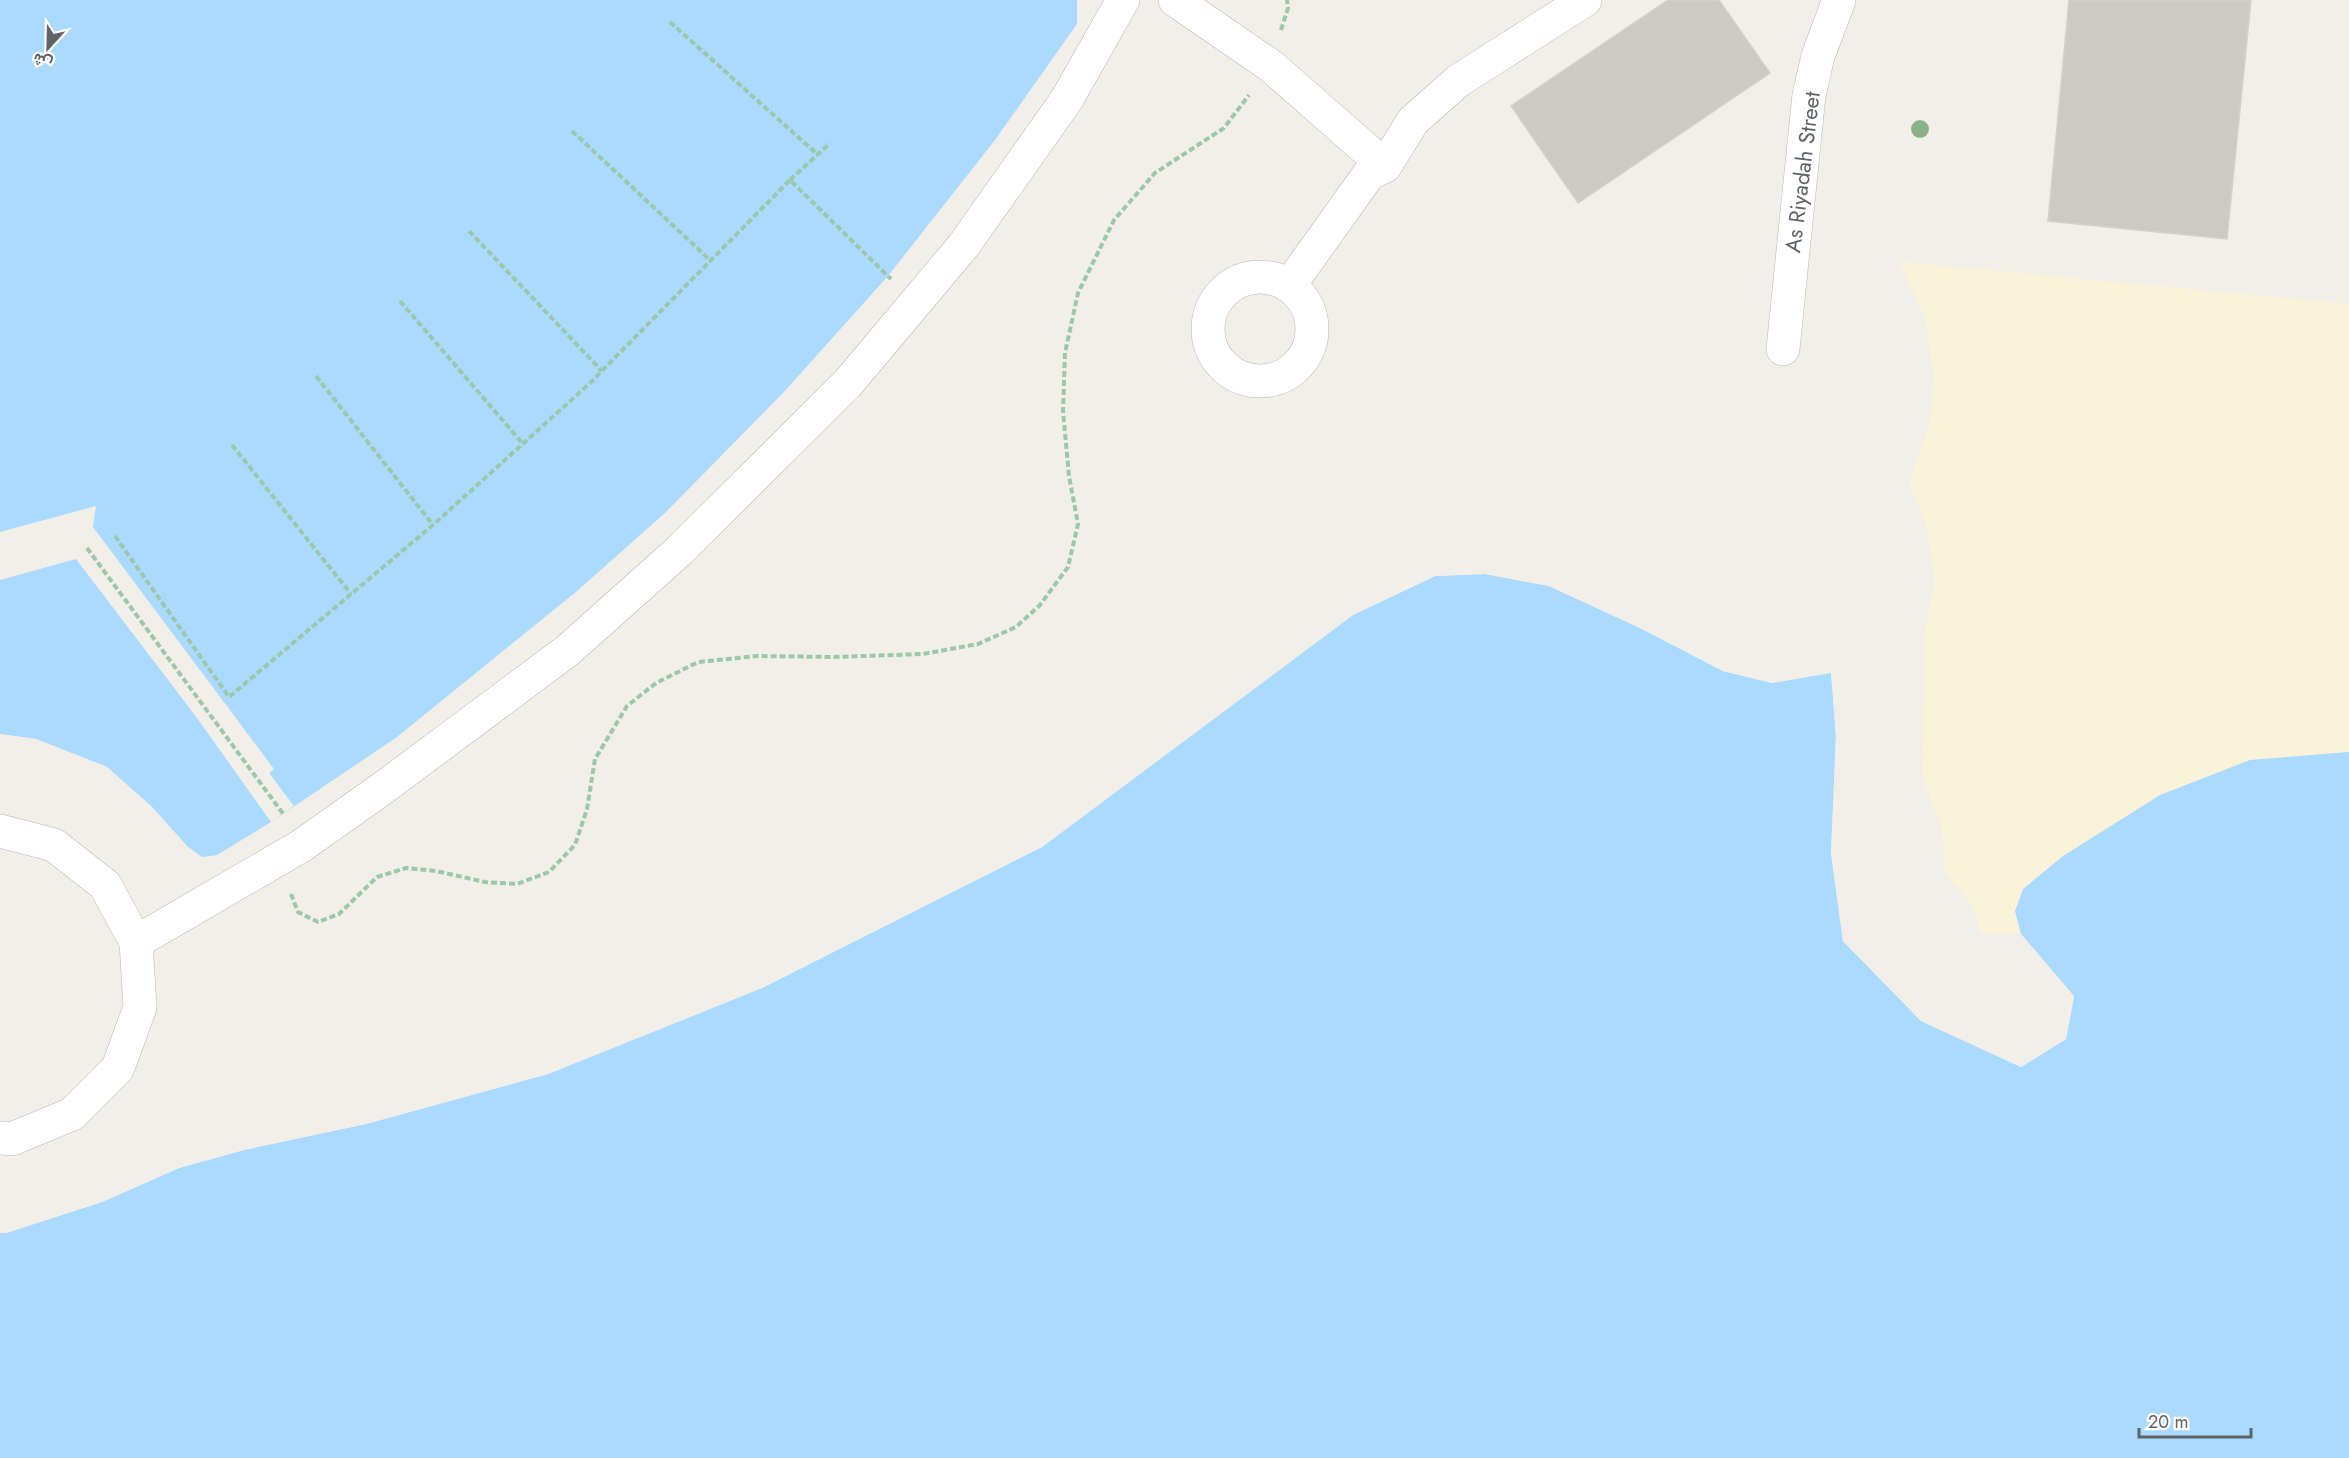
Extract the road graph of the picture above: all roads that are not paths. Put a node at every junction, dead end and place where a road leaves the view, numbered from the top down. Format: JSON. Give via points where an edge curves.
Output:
{"nodes":[{"id":1,"x":1124,"y":0,"type":"edge"},
{"id":2,"x":1175,"y":0,"type":"edge"},
{"id":3,"x":1585,"y":0,"type":"edge"},
{"id":4,"x":1839,"y":0,"type":"edge"},
{"id":5,"x":1385,"y":166,"type":"junction"},
{"id":6,"x":1289,"y":286,"type":"dead end"},
{"id":7,"x":1783,"y":349,"type":"dead end"},
{"id":8,"x":0,"y":831,"type":"edge"},
{"id":9,"x":136,"y":942,"type":"junction"},
{"id":10,"x":0,"y":1138,"type":"edge"}],
"edges":[{"from":1,"to":9,"type":"street","via":[[1067,99],[964,245],[848,383],[679,551],[567,651],[289,853]]},
{"from":2,"to":5,"type":"street","via":[[1271,66]]},
{"from":3,"to":5,"type":"street","via":[[1458,81],[1413,121]]},
{"from":4,"to":7,"type":"street","name":"As Riyadah Street","via":[[1818,56],[1809,95]]},
{"from":5,"to":6,"type":"street","via":[[1369,174]]},
{"from":8,"to":9,"type":"street","via":[[54,845],[105,885]]},
{"from":9,"to":10,"type":"street","via":[[140,1007],[118,1068],[72,1114],[12,1138]]}]}
